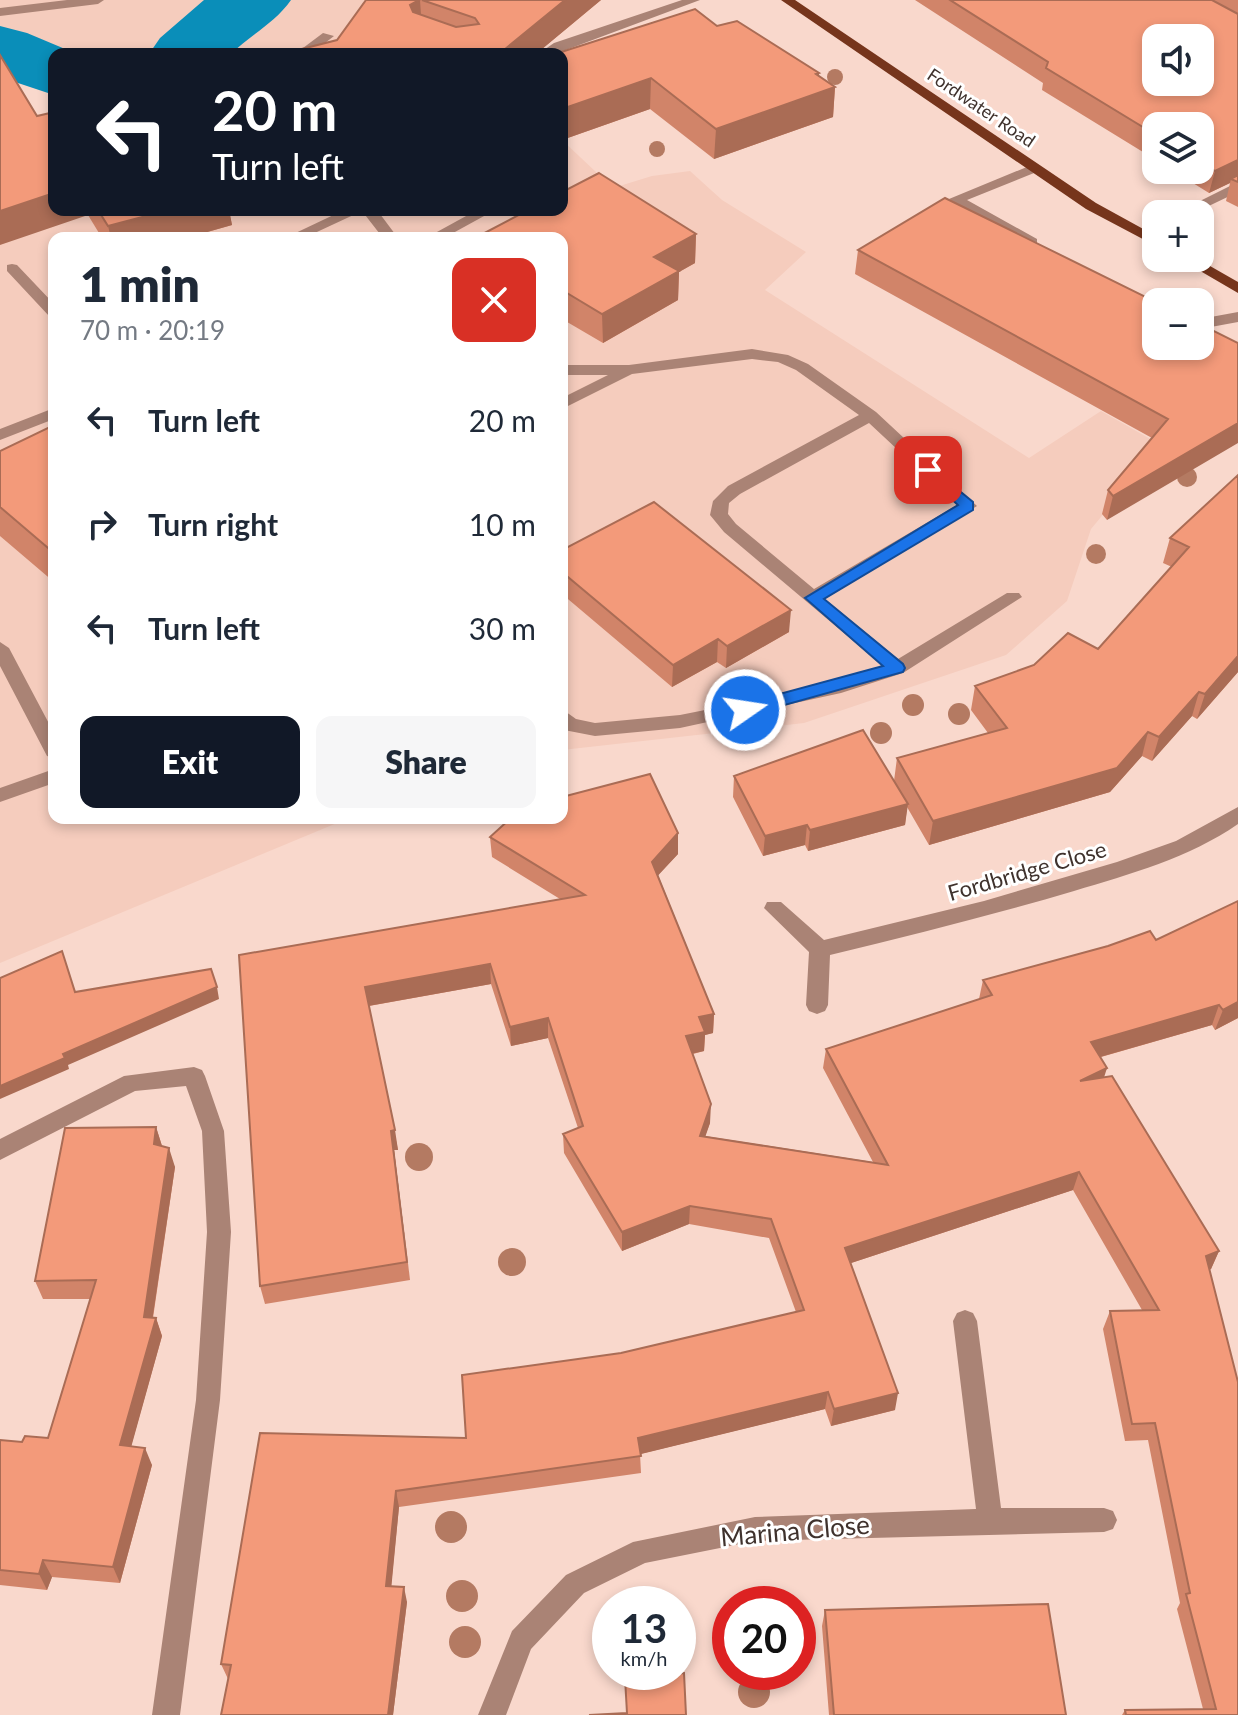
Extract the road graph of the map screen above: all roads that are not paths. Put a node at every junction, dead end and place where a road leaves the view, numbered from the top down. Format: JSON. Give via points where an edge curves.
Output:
{"nodes":[{"id":1,"x":98,"y":0,"type":"edge"},
{"id":2,"x":694,"y":0,"type":"edge"},
{"id":3,"x":787,"y":0,"type":"edge"},
{"id":4,"x":0,"y":12,"type":"edge"},
{"id":5,"x":328,"y":36,"type":"dead end"},
{"id":6,"x":311,"y":48,"type":"edge"},
{"id":7,"x":556,"y":48,"type":"edge"},
{"id":8,"x":1034,"y":168,"type":"junction"},
{"id":9,"x":1238,"y":186,"type":"edge"},
{"id":10,"x":1210,"y":200,"type":"edge"},
{"id":11,"x":342,"y":216,"type":"edge"},
{"id":12,"x":374,"y":216,"type":"edge"},
{"id":13,"x":476,"y":216,"type":"edge"},
{"id":14,"x":1142,"y":231,"type":"edge"},
{"id":15,"x":306,"y":232,"type":"edge"},
{"id":16,"x":386,"y":232,"type":"edge"},
{"id":17,"x":445,"y":232,"type":"edge"},
{"id":18,"x":1049,"y":252,"type":"edge"},
{"id":19,"x":12,"y":268,"type":"dead end"},
{"id":20,"x":1210,"y":272,"type":"edge"},
{"id":21,"x":1238,"y":288,"type":"edge"},
{"id":22,"x":48,"y":307,"type":"edge"},
{"id":23,"x":1238,"y":317,"type":"edge"},
{"id":24,"x":1214,"y":321,"type":"edge"},
{"id":25,"x":568,"y":370,"type":"edge"},
{"id":26,"x":629,"y":370,"type":"junction"},
{"id":27,"x":568,"y":401,"type":"edge"},
{"id":28,"x":48,"y":415,"type":"edge"},
{"id":29,"x":870,"y":416,"type":"junction"},
{"id":30,"x":0,"y":435,"type":"edge"},
{"id":31,"x":1013,"y":597,"type":"dead end"},
{"id":32,"x":813,"y":598,"type":"junction"},
{"id":33,"x":0,"y":648,"type":"edge"},
{"id":34,"x":897,"y":668,"type":"junction"},
{"id":35,"x":568,"y":722,"type":"edge"},
{"id":36,"x":48,"y":740,"type":"edge"},
{"id":37,"x":48,"y":778,"type":"edge"},
{"id":38,"x":0,"y":795,"type":"edge"},
{"id":39,"x":1238,"y":814,"type":"edge"},
{"id":40,"x":774,"y":908,"type":"dead end"},
{"id":41,"x":820,"y":949,"type":"junction"},
{"id":42,"x":817,"y":1005,"type":"dead end"},
{"id":43,"x":0,"y":1150,"type":"edge"},
{"id":44,"x":965,"y":1321,"type":"dead end"},
{"id":45,"x":1104,"y":1520,"type":"dead end"},
{"id":46,"x":990,"y":1521,"type":"junction"},
{"id":47,"x":166,"y":1715,"type":"edge"},
{"id":48,"x":492,"y":1715,"type":"edge"}],
"edges":[{"from":1,"to":4,"type":"street"},
{"from":2,"to":7,"type":"street"},
{"from":3,"to":8,"type":"main road","name":"Fordwater Road"},
{"from":5,"to":6,"type":"street"},
{"from":8,"to":14,"type":"main road","name":"Fordwater Road","via":[[1091,206]]},
{"from":8,"to":18,"type":"street","via":[[956,199]]},
{"from":9,"to":10,"type":"street"},
{"from":11,"to":15,"type":"street"},
{"from":12,"to":16,"type":"street"},
{"from":13,"to":17,"type":"street"},
{"from":19,"to":22,"type":"street"},
{"from":20,"to":21,"type":"main road"},
{"from":23,"to":24,"type":"street"},
{"from":25,"to":26,"type":"street"},
{"from":26,"to":27,"type":"street"},
{"from":26,"to":29,"type":"street","via":[[752,354],[782,358]]},
{"from":28,"to":30,"type":"street"},
{"from":29,"to":32,"type":"street","via":[[721,501],[719,515],[730,528]]},
{"from":29,"to":32,"type":"street","via":[[968,506]]},
{"from":31,"to":34,"type":"street"},
{"from":32,"to":34,"type":"street"},
{"from":33,"to":36,"type":"street"},
{"from":34,"to":35,"type":"street","via":[[816,693],[656,726],[605,729]]},
{"from":37,"to":38,"type":"street"},
{"from":39,"to":41,"type":"street","name":"Fordbridge Close","via":[[1213,833],[1146,861],[998,906]]},
{"from":40,"to":41,"type":"street"},
{"from":41,"to":42,"type":"street"},
{"from":43,"to":47,"type":"street","via":[[132,1082],[148,1080],[194,1076],[213,1131],[219,1232],[208,1400]]},
{"from":44,"to":46,"type":"street"},
{"from":45,"to":46,"type":"street","name":"Marina Close"},
{"from":46,"to":48,"type":"street","name":"Marina Close","via":[[755,1529],[642,1551],[575,1584],[521,1640]]}]}
